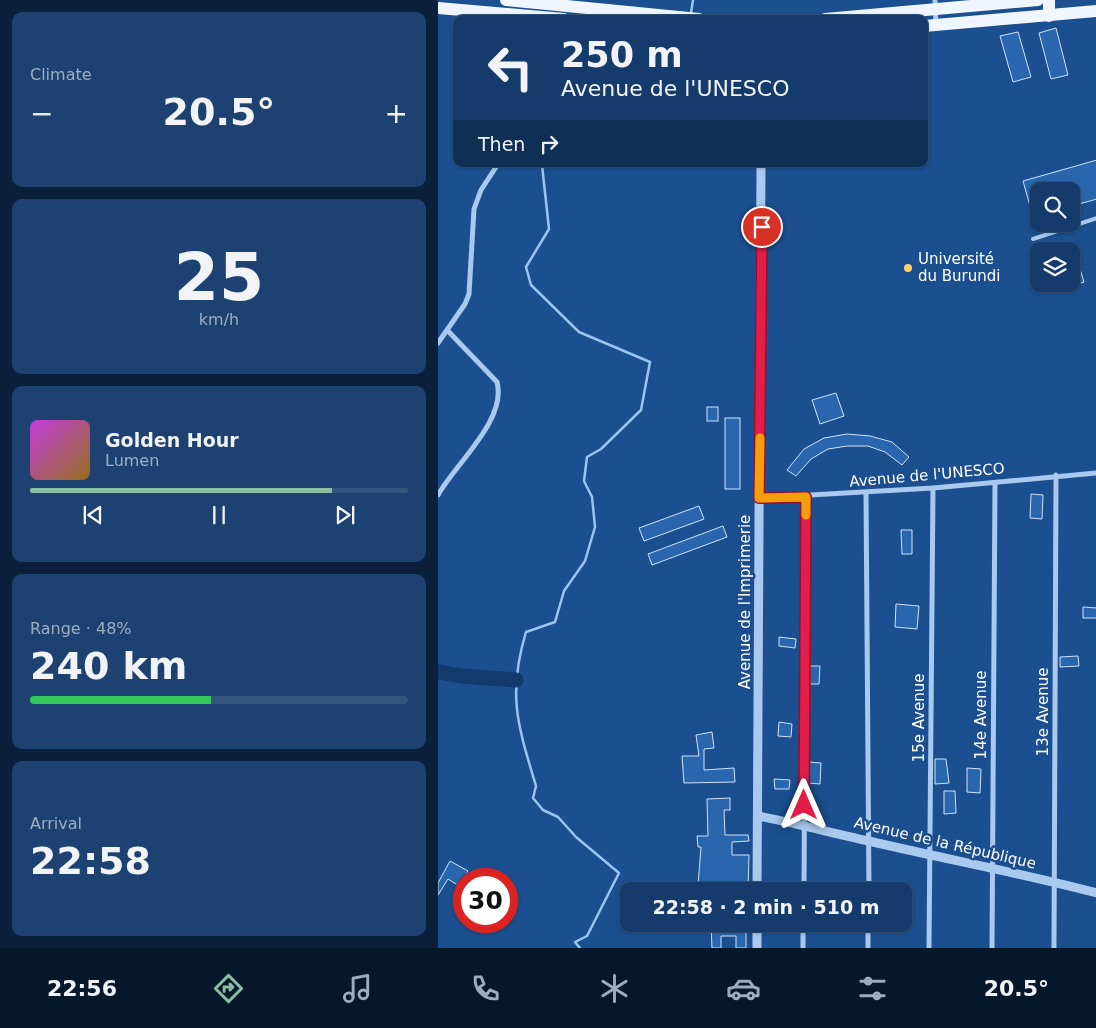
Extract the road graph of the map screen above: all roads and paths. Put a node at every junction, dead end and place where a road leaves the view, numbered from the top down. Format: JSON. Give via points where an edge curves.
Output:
{"nodes":[{"id":1,"x":506,"y":0,"type":"edge"},
{"id":2,"x":1038,"y":0,"type":"edge"},
{"id":3,"x":1049,"y":0,"type":"edge"},
{"id":4,"x":459,"y":4,"type":"edge"},
{"id":5,"x":935,"y":4,"type":"edge"},
{"id":6,"x":438,"y":8,"type":"edge"},
{"id":7,"x":1096,"y":11,"type":"edge"},
{"id":8,"x":562,"y":12,"type":"edge"},
{"id":9,"x":665,"y":15,"type":"edge"},
{"id":10,"x":854,"y":15,"type":"edge"},
{"id":11,"x":1049,"y":16,"type":"junction"},
{"id":12,"x":930,"y":26,"type":"edge"},
{"id":13,"x":496,"y":167,"type":"edge"},
{"id":14,"x":761,"y":167,"type":"edge"},
{"id":15,"x":1096,"y":218,"type":"edge"},
{"id":16,"x":1033,"y":238,"type":"dead end"},
{"id":17,"x":448,"y":331,"type":"junction"},
{"id":18,"x":438,"y":343,"type":"edge"},
{"id":19,"x":1096,"y":473,"type":"edge"},
{"id":20,"x":1056,"y":475,"type":"junction"},
{"id":21,"x":995,"y":482,"type":"junction"},
{"id":22,"x":933,"y":488,"type":"junction"},
{"id":23,"x":866,"y":493,"type":"junction"},
{"id":24,"x":438,"y":495,"type":"edge"},
{"id":25,"x":806,"y":497,"type":"junction"},
{"id":26,"x":759,"y":498,"type":"junction"},
{"id":27,"x":758,"y":816,"type":"junction"},
{"id":28,"x":804,"y":824,"type":"junction"},
{"id":29,"x":869,"y":841,"type":"junction"},
{"id":30,"x":931,"y":854,"type":"junction"},
{"id":31,"x":993,"y":867,"type":"junction"},
{"id":32,"x":758,"y":882,"type":"edge"},
{"id":33,"x":804,"y":882,"type":"edge"},
{"id":34,"x":869,"y":882,"type":"edge"},
{"id":35,"x":1055,"y":882,"type":"junction"},
{"id":36,"x":1096,"y":893,"type":"edge"},
{"id":37,"x":757,"y":932,"type":"edge"},
{"id":38,"x":803,"y":932,"type":"edge"},
{"id":39,"x":868,"y":932,"type":"edge"},
{"id":40,"x":757,"y":948,"type":"edge"},
{"id":41,"x":803,"y":948,"type":"edge"},
{"id":42,"x":868,"y":948,"type":"edge"},
{"id":43,"x":929,"y":948,"type":"edge"},
{"id":44,"x":992,"y":948,"type":"edge"},
{"id":45,"x":1054,"y":948,"type":"edge"}],
"edges":[{"from":1,"to":8,"type":"main road"},
{"from":2,"to":5,"type":"main road"},
{"from":3,"to":11,"type":"main road"},
{"from":4,"to":6,"type":"main road"},
{"from":4,"to":8,"type":"main road"},
{"from":5,"to":10,"type":"main road"},
{"from":5,"to":12,"type":"street"},
{"from":7,"to":11,"type":"main road"},
{"from":8,"to":9,"type":"main road"},
{"from":11,"to":12,"type":"main road"},
{"from":13,"to":17,"type":"street","via":[[480,190],[474,209],[469,294]]},
{"from":14,"to":26,"type":"street","name":"Avenue de l'Imprimerie"},
{"from":15,"to":16,"type":"lane"},
{"from":17,"to":18,"type":"street"},
{"from":17,"to":24,"type":"street","via":[[497,382],[499,390],[496,411],[488,426]]},
{"from":19,"to":20,"type":"street","name":"Avenue de l'UNESCO"},
{"from":20,"to":21,"type":"street","name":"Avenue de l'UNESCO"},
{"from":20,"to":35,"type":"street","name":"13e Avenue"},
{"from":21,"to":22,"type":"street","name":"Avenue de l'UNESCO"},
{"from":21,"to":31,"type":"street","name":"14e Avenue"},
{"from":22,"to":23,"type":"street","name":"Avenue de l'UNESCO"},
{"from":22,"to":30,"type":"street","name":"15e Avenue"},
{"from":23,"to":25,"type":"street","name":"Avenue de l'UNESCO"},
{"from":23,"to":29,"type":"street"},
{"from":25,"to":26,"type":"street","name":"Avenue de l'UNESCO"},
{"from":25,"to":28,"type":"street"},
{"from":26,"to":27,"type":"street","name":"Avenue de l'Imprimerie"},
{"from":27,"to":28,"type":"street","name":"Avenue de la République"},
{"from":27,"to":32,"type":"street","name":"Avenue de l'Imprimerie"},
{"from":28,"to":29,"type":"street","name":"Avenue de la République"},
{"from":28,"to":33,"type":"street"},
{"from":29,"to":30,"type":"street","name":"Avenue de la République"},
{"from":29,"to":34,"type":"street"},
{"from":30,"to":31,"type":"street","name":"Avenue de la République"},
{"from":30,"to":43,"type":"street","name":"15e Avenue"},
{"from":31,"to":35,"type":"street","name":"Avenue de la République"},
{"from":31,"to":44,"type":"street","name":"14e Avenue"},
{"from":35,"to":36,"type":"street","name":"Avenue de la République"},
{"from":35,"to":45,"type":"street","name":"13e Avenue"},
{"from":37,"to":40,"type":"street"},
{"from":38,"to":41,"type":"street"},
{"from":39,"to":42,"type":"street"}]}
